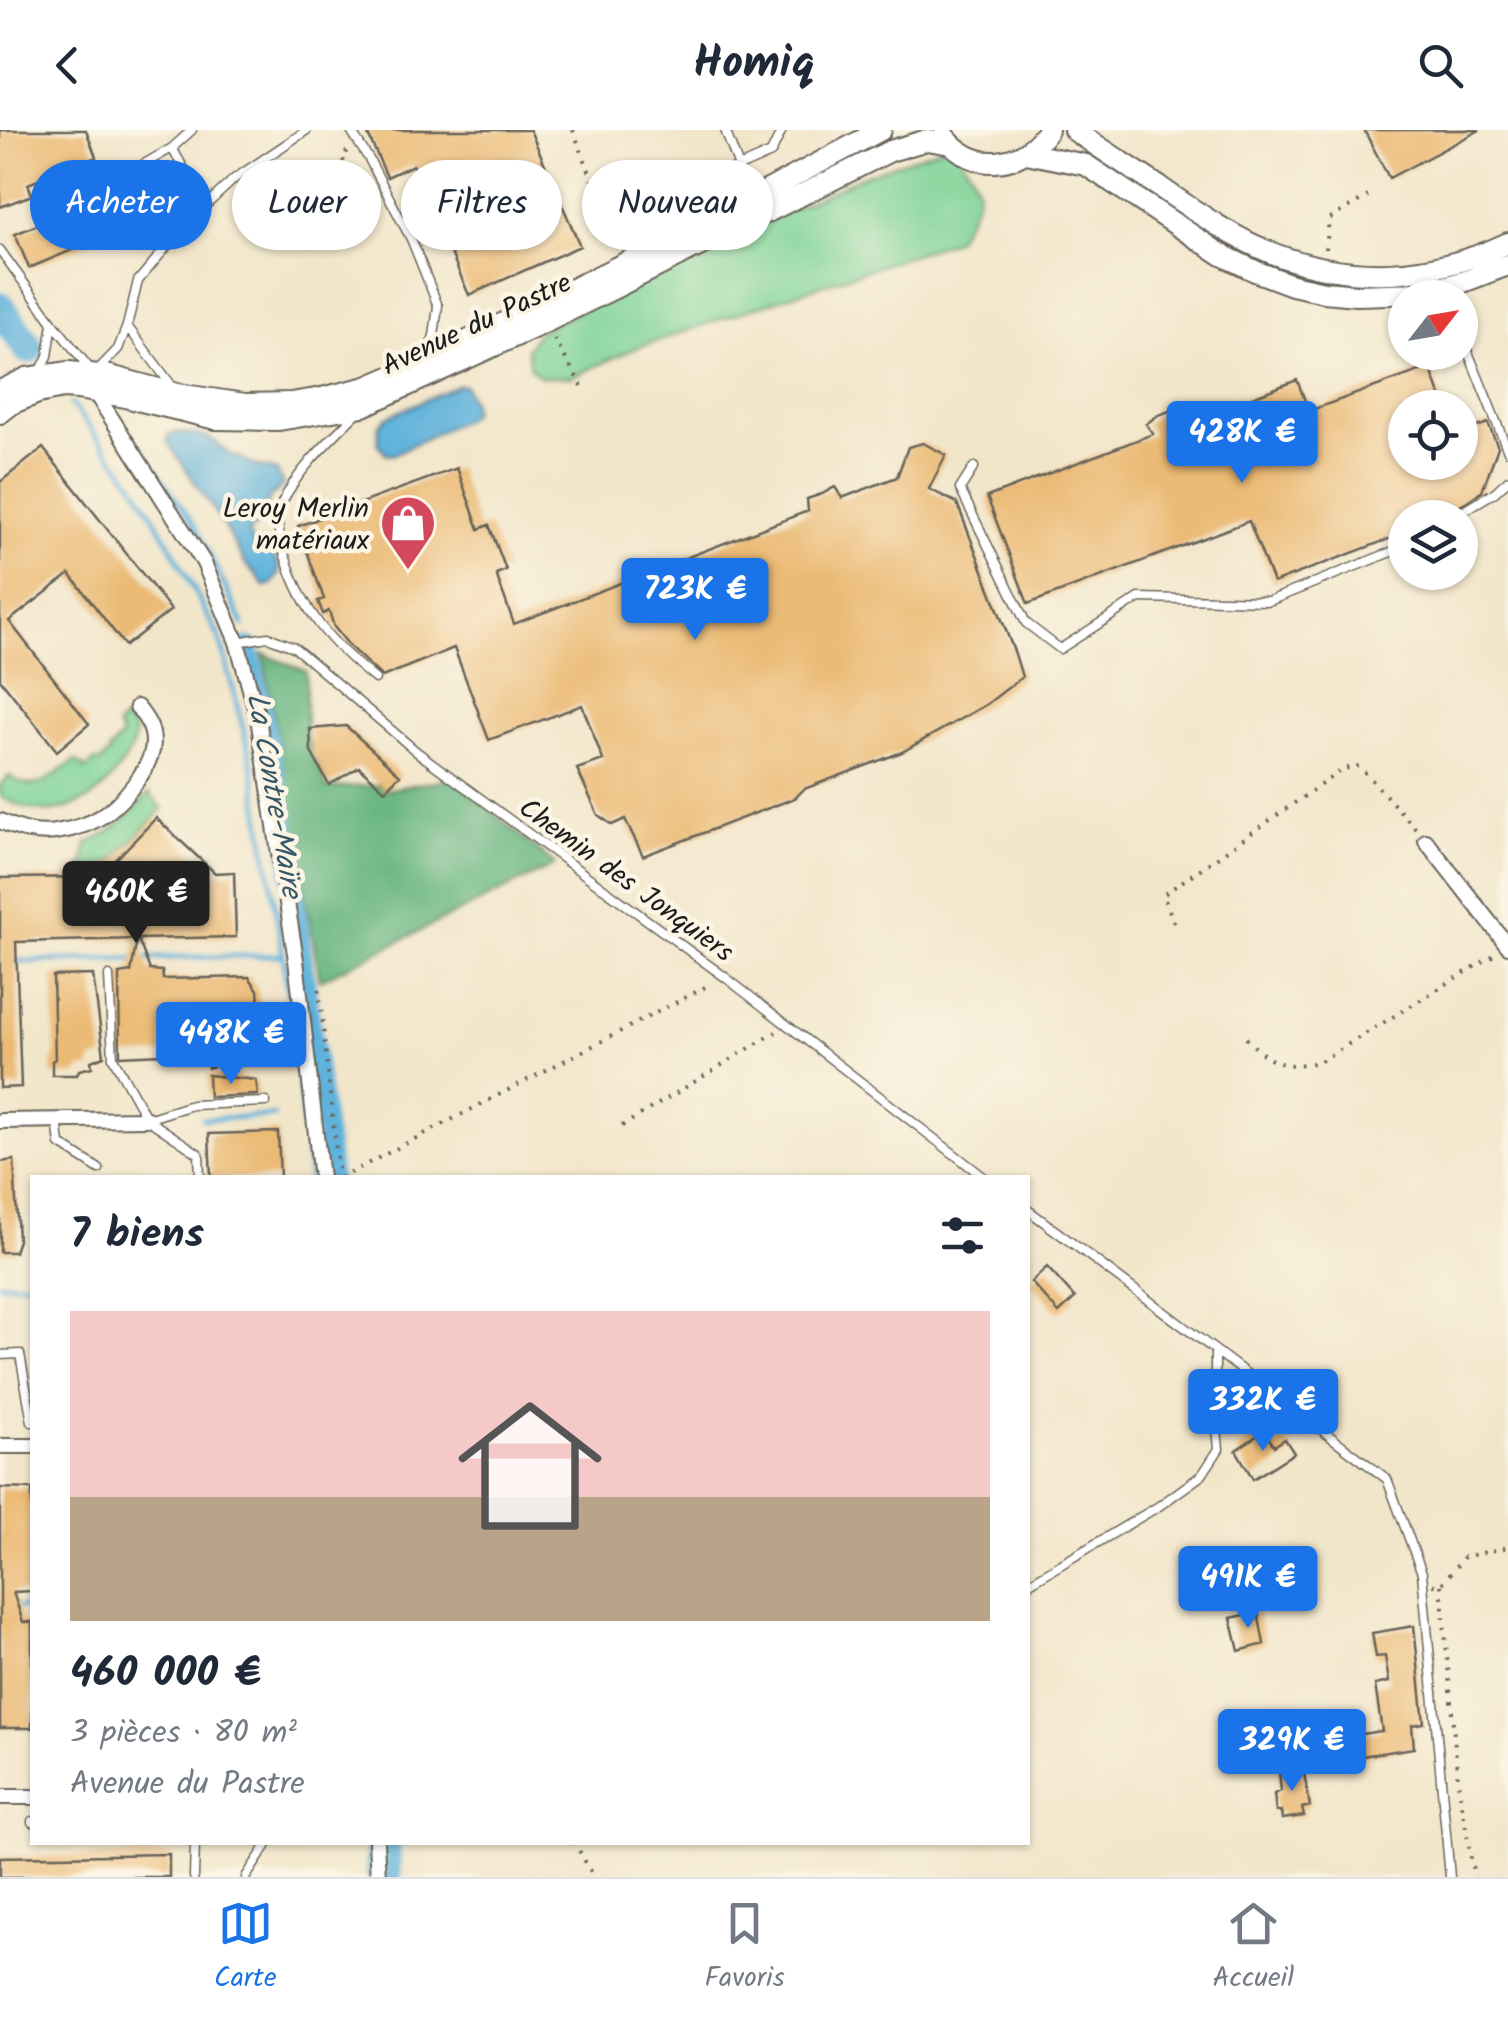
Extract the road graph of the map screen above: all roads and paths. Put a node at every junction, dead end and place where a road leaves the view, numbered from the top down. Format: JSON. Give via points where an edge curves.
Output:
{"nodes":[{"id":1,"x":192,"y":130,"type":"edge"},
{"id":2,"x":307,"y":130,"type":"edge"},
{"id":3,"x":350,"y":130,"type":"edge"},
{"id":4,"x":573,"y":130,"type":"edge"},
{"id":5,"x":725,"y":130,"type":"edge"},
{"id":6,"x":782,"y":130,"type":"edge"},
{"id":7,"x":880,"y":130,"type":"edge"},
{"id":8,"x":1048,"y":130,"type":"edge"},
{"id":9,"x":1074,"y":130,"type":"edge"},
{"id":10,"x":945,"y":137,"type":"edge"},
{"id":11,"x":357,"y":138,"type":"junction"},
{"id":12,"x":172,"y":148,"type":"junction"},
{"id":13,"x":1026,"y":153,"type":"junction"},
{"id":14,"x":151,"y":160,"type":"edge"},
{"id":15,"x":179,"y":160,"type":"edge"},
{"id":16,"x":343,"y":160,"type":"edge"},
{"id":17,"x":585,"y":160,"type":"edge"},
{"id":18,"x":736,"y":160,"type":"edge"},
{"id":19,"x":755,"y":160,"type":"edge"},
{"id":20,"x":773,"y":187,"type":"edge"},
{"id":21,"x":1368,"y":196,"type":"dead end"},
{"id":22,"x":212,"y":200,"type":"edge"},
{"id":23,"x":1508,"y":243,"type":"edge"},
{"id":24,"x":0,"y":250,"type":"edge"},
{"id":25,"x":164,"y":250,"type":"edge"},
{"id":26,"x":649,"y":250,"type":"edge"},
{"id":27,"x":1508,"y":265,"type":"edge"},
{"id":28,"x":1324,"y":268,"type":"junction"},
{"id":29,"x":544,"y":322,"type":"junction"},
{"id":30,"x":53,"y":323,"type":"junction"},
{"id":31,"x":127,"y":326,"type":"junction"},
{"id":32,"x":424,"y":362,"type":"junction"},
{"id":33,"x":1475,"y":370,"type":"edge"},
{"id":34,"x":38,"y":375,"type":"junction"},
{"id":35,"x":94,"y":382,"type":"junction"},
{"id":36,"x":582,"y":386,"type":"dead end"},
{"id":37,"x":0,"y":391,"type":"edge"},
{"id":38,"x":177,"y":394,"type":"junction"},
{"id":39,"x":363,"y":406,"type":"junction"},
{"id":40,"x":0,"y":413,"type":"edge"},
{"id":41,"x":1508,"y":451,"type":"edge"},
{"id":42,"x":974,"y":467,"type":"dead end"},
{"id":43,"x":1508,"y":480,"type":"edge"},
{"id":44,"x":1478,"y":502,"type":"edge"},
{"id":45,"x":1388,"y":554,"type":"edge"},
{"id":46,"x":237,"y":642,"type":"junction"},
{"id":47,"x":375,"y":680,"type":"dead end"},
{"id":48,"x":137,"y":707,"type":"dead end"},
{"id":49,"x":0,"y":821,"type":"edge"},
{"id":50,"x":1426,"y":841,"type":"joint"},
{"id":51,"x":1174,"y":922,"type":"dead end"},
{"id":52,"x":1503,"y":950,"type":"edge"},
{"id":53,"x":109,"y":976,"type":"dead end"},
{"id":54,"x":724,"y":977,"type":"junction"},
{"id":55,"x":319,"y":989,"type":"dead end"},
{"id":56,"x":786,"y":1025,"type":"junction"},
{"id":57,"x":1246,"y":1038,"type":"dead end"},
{"id":58,"x":266,"y":1102,"type":"dead end"},
{"id":59,"x":147,"y":1119,"type":"junction"},
{"id":60,"x":56,"y":1120,"type":"junction"},
{"id":61,"x":0,"y":1121,"type":"edge"},
{"id":62,"x":622,"y":1126,"type":"dead end"},
{"id":63,"x":98,"y":1169,"type":"dead end"},
{"id":64,"x":200,"y":1175,"type":"edge"},
{"id":65,"x":322,"y":1175,"type":"edge"},
{"id":66,"x":340,"y":1175,"type":"edge"},
{"id":67,"x":346,"y":1175,"type":"edge"},
{"id":68,"x":981,"y":1175,"type":"edge"},
{"id":69,"x":1030,"y":1211,"type":"edge"},
{"id":70,"x":1215,"y":1350,"type":"junction"},
{"id":71,"x":0,"y":1355,"type":"edge"},
{"id":72,"x":30,"y":1411,"type":"edge"},
{"id":73,"x":0,"y":1446,"type":"edge"},
{"id":74,"x":30,"y":1446,"type":"edge"},
{"id":75,"x":1508,"y":1546,"type":"edge"},
{"id":76,"x":1030,"y":1583,"type":"edge"},
{"id":77,"x":1423,"y":1585,"type":"junction"},
{"id":78,"x":1441,"y":1585,"type":"junction"},
{"id":79,"x":0,"y":1797,"type":"edge"},
{"id":80,"x":30,"y":1797,"type":"edge"},
{"id":81,"x":195,"y":1845,"type":"edge"},
{"id":82,"x":267,"y":1845,"type":"edge"},
{"id":83,"x":376,"y":1845,"type":"edge"},
{"id":84,"x":576,"y":1845,"type":"edge"},
{"id":85,"x":194,"y":1877,"type":"edge"},
{"id":86,"x":246,"y":1877,"type":"edge"},
{"id":87,"x":378,"y":1877,"type":"edge"},
{"id":88,"x":594,"y":1877,"type":"edge"},
{"id":89,"x":1450,"y":1877,"type":"edge"},
{"id":90,"x":1474,"y":1877,"type":"edge"}],
"edges":[{"from":1,"to":12,"type":"lane"},
{"from":2,"to":22,"type":"lane"},
{"from":3,"to":11,"type":"lane"},
{"from":4,"to":17,"type":"path"},
{"from":5,"to":18,"type":"lane"},
{"from":6,"to":19,"type":"lane","via":[[771,153]]},
{"from":7,"to":20,"type":"street","name":"Avenue du Pastre"},
{"from":8,"to":13,"type":"street"},
{"from":9,"to":28,"type":"street","via":[[1210,220],[1274,254]]},
{"from":10,"to":13,"type":"street","via":[[984,161]]},
{"from":10,"to":29,"type":"street","name":"Avenue du Pastre","via":[[890,151]]},
{"from":11,"to":16,"type":"path"},
{"from":11,"to":32,"type":"lane","via":[[438,306]]},
{"from":12,"to":14,"type":"lane"},
{"from":12,"to":15,"type":"lane"},
{"from":13,"to":27,"type":"street","via":[[1086,166],[1222,254],[1292,285],[1357,295],[1422,293]]},
{"from":21,"to":28,"type":"path","via":[[1329,218]]},
{"from":23,"to":28,"type":"street","via":[[1430,270],[1358,274]]},
{"from":24,"to":30,"type":"lane"},
{"from":25,"to":31,"type":"lane","via":[[138,280]]},
{"from":26,"to":32,"type":"street","name":"Avenue du Pastre"},
{"from":29,"to":36,"type":"path"},
{"from":29,"to":39,"type":"street","name":"Avenue du Pastre"},
{"from":30,"to":34,"type":"lane"},
{"from":30,"to":35,"type":"lane"},
{"from":31,"to":35,"type":"lane"},
{"from":31,"to":38,"type":"lane"},
{"from":32,"to":38,"type":"street","name":"Avenue du Pastre","via":[[367,387],[291,403]]},
{"from":33,"to":41,"type":"lane"},
{"from":34,"to":35,"type":"street","name":"Avenue du Pastre","via":[[69,372]]},
{"from":34,"to":37,"type":"street","name":"Avenue du Pastre"},
{"from":35,"to":38,"type":"street","name":"Avenue du Pastre"},
{"from":35,"to":39,"type":"street","name":"Avenue du Pastre","via":[[216,419],[278,420]]},
{"from":35,"to":40,"type":"street","name":"Avenue du Pastre","via":[[38,393]]},
{"from":35,"to":46,"type":"street","via":[[204,563]]},
{"from":39,"to":47,"type":"lane","via":[[311,460],[281,505],[278,533],[312,616]]},
{"from":42,"to":45,"type":"lane","via":[[960,488],[1026,623],[1060,649],[1139,598],[1270,601]]},
{"from":43,"to":44,"type":"lane"},
{"from":46,"to":54,"type":"lane","name":"Chemin des Jonquiers","via":[[268,637],[294,647],[417,752]]},
{"from":46,"to":65,"type":"street","via":[[261,736]]},
{"from":48,"to":49,"type":"street","via":[[151,728],[149,763],[98,818],[60,832],[22,831]]},
{"from":50,"to":51,"type":"path","via":[[1360,766],[1343,769],[1163,895]]},
{"from":50,"to":52,"type":"street"},
{"from":52,"to":57,"type":"path","via":[[1319,1062],[1289,1067]]},
{"from":53,"to":59,"type":"lane","via":[[114,1058]]},
{"from":54,"to":56,"type":"lane","name":"Chemin des Jonquiers"},
{"from":54,"to":67,"type":"path"},
{"from":55,"to":66,"type":"path"},
{"from":56,"to":62,"type":"path"},
{"from":56,"to":68,"type":"lane","name":"Chemin des Jonquiers"},
{"from":58,"to":59,"type":"lane","via":[[192,1105]]},
{"from":59,"to":60,"type":"street"},
{"from":59,"to":64,"type":"lane","via":[[199,1154]]},
{"from":60,"to":61,"type":"street"},
{"from":60,"to":63,"type":"lane","via":[[60,1144]]},
{"from":69,"to":70,"type":"lane"},
{"from":70,"to":76,"type":"lane","via":[[1219,1449],[1202,1475]]},
{"from":70,"to":77,"type":"lane","via":[[1387,1479]]},
{"from":71,"to":72,"type":"lane","via":[[20,1354]]},
{"from":73,"to":74,"type":"street"},
{"from":75,"to":78,"type":"path","via":[[1464,1558]]},
{"from":77,"to":78,"type":"path"},
{"from":77,"to":89,"type":"lane"},
{"from":78,"to":90,"type":"path","via":[[1458,1782]]},
{"from":79,"to":80,"type":"street"},
{"from":81,"to":85,"type":"lane"},
{"from":82,"to":86,"type":"lane"},
{"from":83,"to":87,"type":"street"},
{"from":84,"to":88,"type":"path"}]}
